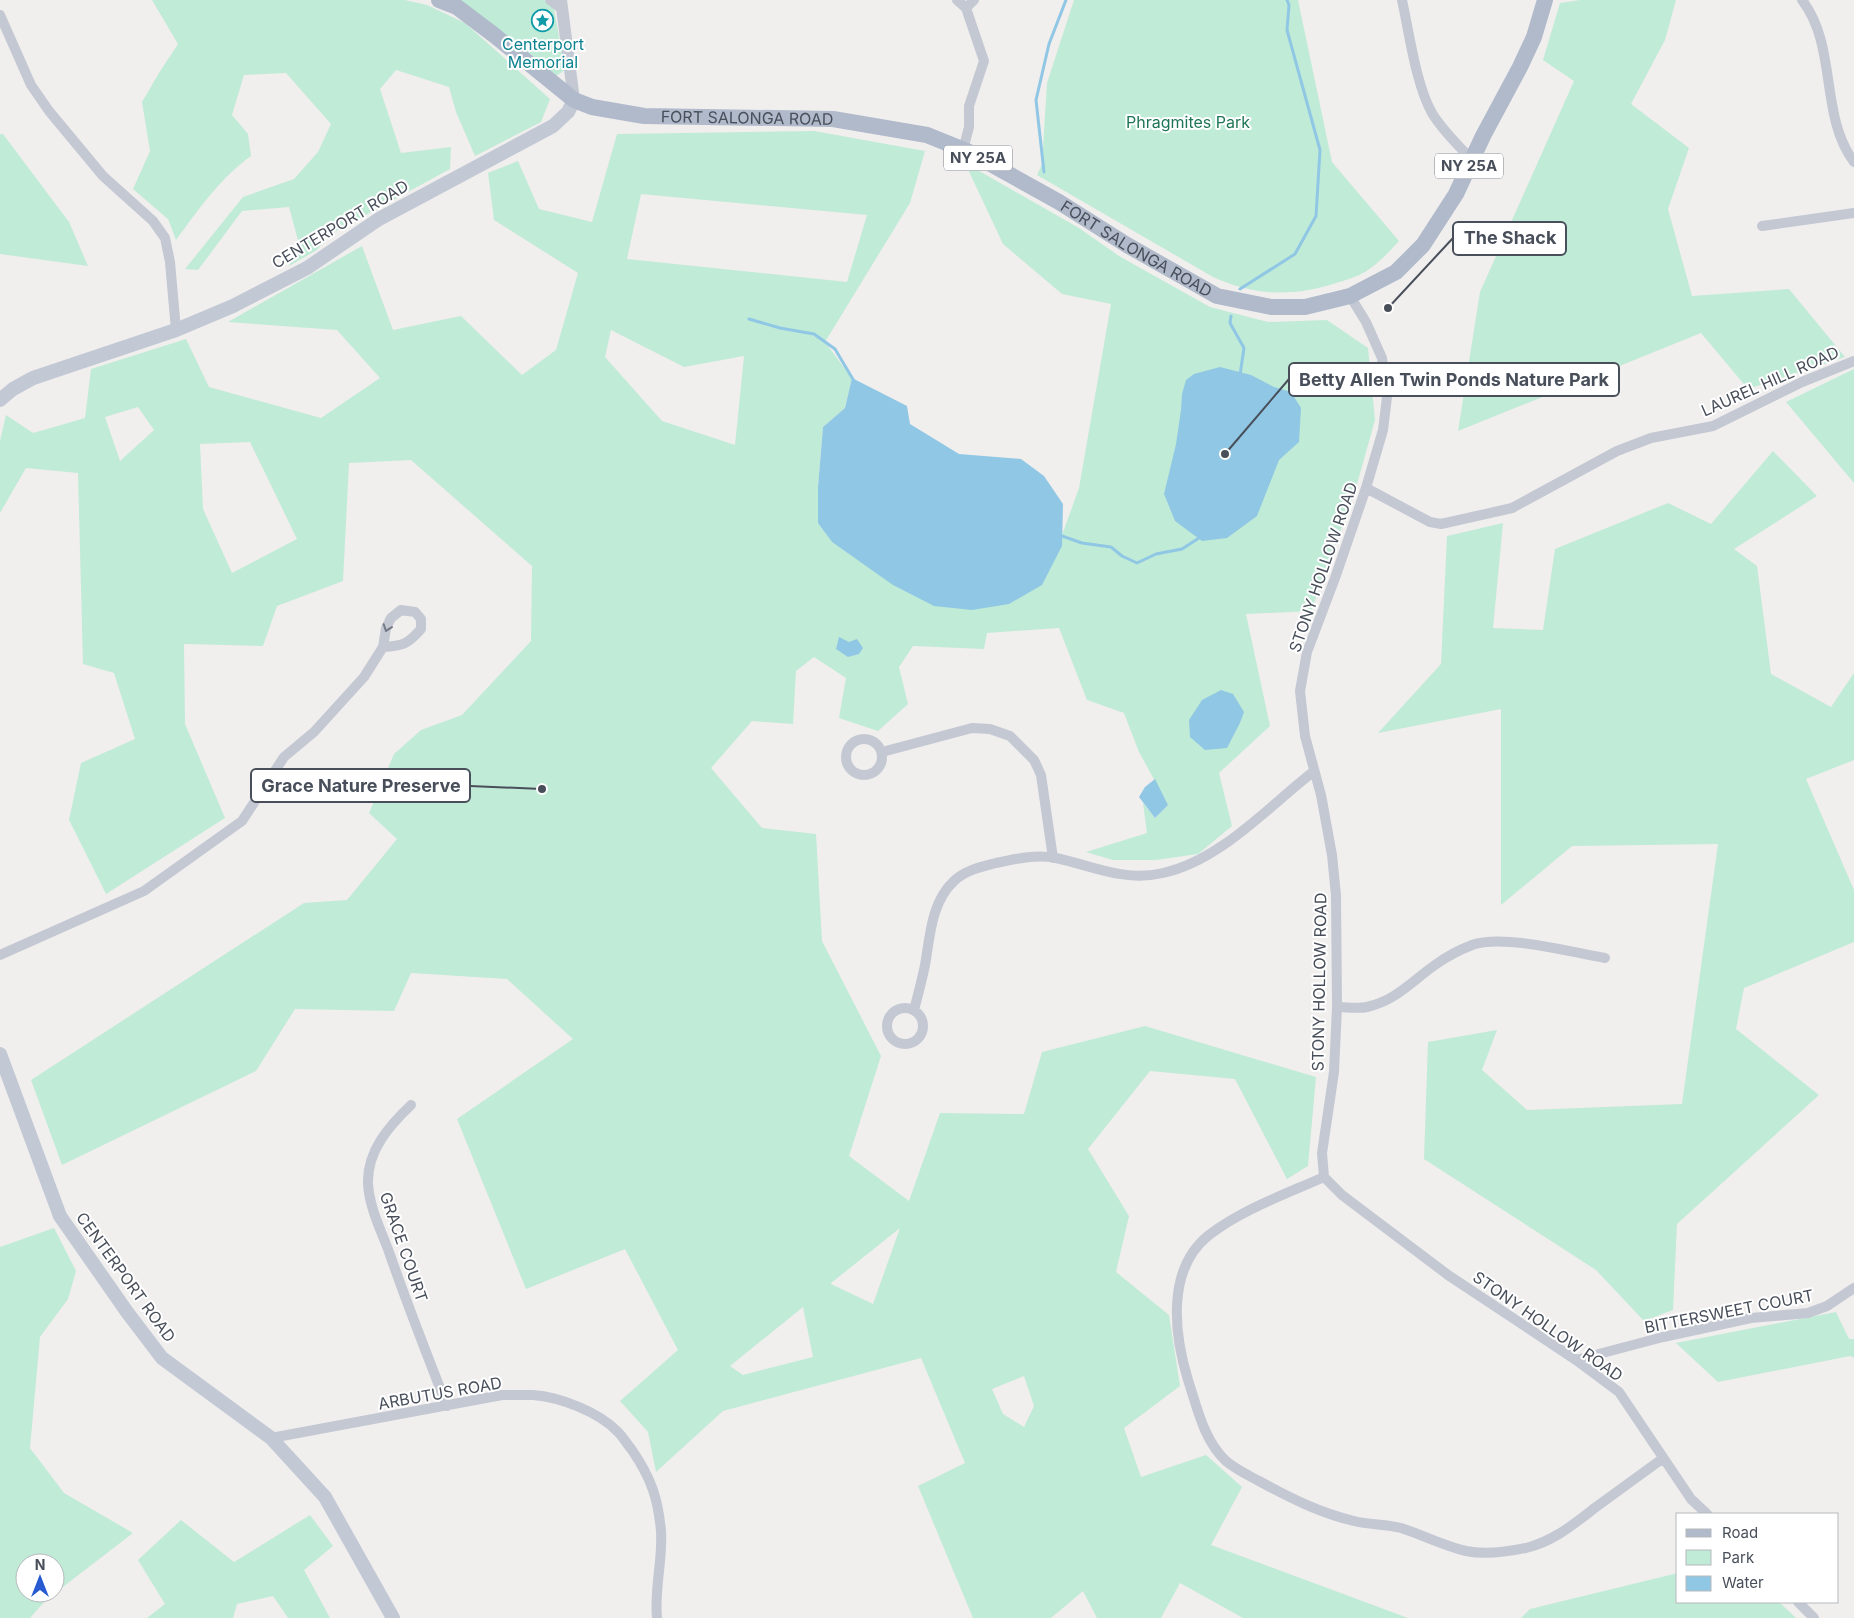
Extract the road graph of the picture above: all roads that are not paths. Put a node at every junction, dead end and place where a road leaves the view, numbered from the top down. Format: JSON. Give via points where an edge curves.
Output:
{"nodes":[{"id":1,"x":439,"y":0,"type":"edge"},
{"id":2,"x":550,"y":0,"type":"edge"},
{"id":3,"x":957,"y":0,"type":"edge"},
{"id":4,"x":974,"y":0,"type":"edge"},
{"id":5,"x":1402,"y":0,"type":"edge"},
{"id":6,"x":1545,"y":0,"type":"edge"},
{"id":7,"x":1802,"y":0,"type":"edge"},
{"id":8,"x":561,"y":4,"type":"edge"},
{"id":9,"x":966,"y":8,"type":"junction"},
{"id":10,"x":0,"y":15,"type":"edge"},
{"id":11,"x":574,"y":100,"type":"junction"},
{"id":12,"x":963,"y":150,"type":"junction"},
{"id":13,"x":1472,"y":160,"type":"junction"},
{"id":14,"x":1854,"y":162,"type":"edge"},
{"id":15,"x":1854,"y":213,"type":"edge"},
{"id":16,"x":1762,"y":226,"type":"dead end"},
{"id":17,"x":1350,"y":296,"type":"junction"},
{"id":18,"x":176,"y":330,"type":"junction"},
{"id":19,"x":1854,"y":361,"type":"edge"},
{"id":20,"x":0,"y":400,"type":"edge"},
{"id":21,"x":1366,"y":488,"type":"junction"},
{"id":22,"x":383,"y":647,"type":"dead end"},
{"id":23,"x":882,"y":752,"type":"dead end"},
{"id":24,"x":1313,"y":772,"type":"junction"},
{"id":25,"x":1053,"y":858,"type":"junction"},
{"id":26,"x":0,"y":955,"type":"edge"},
{"id":27,"x":1605,"y":958,"type":"dead end"},
{"id":28,"x":1336,"y":1007,"type":"junction"},
{"id":29,"x":914,"y":1010,"type":"dead end"},
{"id":30,"x":0,"y":1054,"type":"edge"},
{"id":31,"x":411,"y":1105,"type":"dead end"},
{"id":32,"x":1324,"y":1177,"type":"junction"},
{"id":33,"x":1854,"y":1288,"type":"edge"},
{"id":34,"x":1576,"y":1360,"type":"junction"},
{"id":35,"x":447,"y":1406,"type":"junction"},
{"id":36,"x":271,"y":1438,"type":"junction"},
{"id":37,"x":1662,"y":1459,"type":"junction"},
{"id":38,"x":1706,"y":1513,"type":"edge"},
{"id":39,"x":1799,"y":1603,"type":"edge"},
{"id":40,"x":393,"y":1618,"type":"edge"},
{"id":41,"x":657,"y":1618,"type":"edge"},
{"id":42,"x":1814,"y":1618,"type":"edge"}],
"edges":[{"from":1,"to":11,"type":"main road","number":"NY 25A","via":[[457,7],[494,34]]},
{"from":2,"to":8,"type":"street"},
{"from":3,"to":9,"type":"street"},
{"from":4,"to":9,"type":"street"},
{"from":5,"to":13,"type":"street","via":[[1422,88],[1432,113]]},
{"from":6,"to":13,"type":"main road","name":"FORT SALONGA ROAD","number":"NY 25A","via":[[1534,37]]},
{"from":7,"to":14,"type":"street","via":[[1818,30],[1837,129]]},
{"from":8,"to":11,"type":"street"},
{"from":9,"to":12,"type":"street","via":[[984,61],[969,106],[969,128]]},
{"from":10,"to":18,"type":"street","via":[[31,85],[49,111],[103,176],[153,221],[165,238]]},
{"from":11,"to":12,"type":"main road","name":"FORT SALONGA ROAD","number":"NY 25A","via":[[592,107],[644,116],[833,119],[926,135]]},
{"from":11,"to":18,"type":"main road","name":"CENTERPORT ROAD","via":[[568,112],[553,126],[379,219],[307,268],[233,306]]},
{"from":12,"to":17,"type":"main road","name":"FORT SALONGA ROAD","number":"NY 25A","via":[[1059,202],[1217,296],[1271,307],[1305,308]]},
{"from":13,"to":17,"type":"main road","name":"FORT SALONGA ROAD","number":"NY 25A","via":[[1456,194],[1424,245],[1396,272]]},
{"from":15,"to":16,"type":"street"},
{"from":17,"to":21,"type":"street","name":"STONY HOLLOW ROAD","via":[[1382,358],[1386,397],[1383,430]]},
{"from":18,"to":20,"type":"main road","name":"CENTERPORT ROAD","via":[[32,378]]},
{"from":19,"to":21,"type":"street","name":"LAUREL HILL ROAD","via":[[1802,382],[1713,426],[1651,438],[1617,451],[1512,508],[1441,524],[1430,522]]},
{"from":21,"to":24,"type":"street","name":"STONY HOLLOW ROAD","via":[[1307,652],[1300,691]]},
{"from":22,"to":26,"type":"street","via":[[364,677],[314,732],[284,757],[242,821],[144,891]]},
{"from":23,"to":25,"type":"street","via":[[972,728],[990,729],[1010,736],[1034,760],[1040,775]]},
{"from":24,"to":25,"type":"street","via":[[1217,848],[1171,871],[1139,876],[1118,875]]},
{"from":24,"to":28,"type":"street","name":"STONY HOLLOW ROAD","via":[[1326,826],[1336,895]]},
{"from":25,"to":29,"type":"street","via":[[1004,861],[971,870],[954,881],[943,894],[935,913]]},
{"from":27,"to":28,"type":"street","via":[[1512,942],[1474,944],[1434,965],[1392,998],[1366,1007]]},
{"from":28,"to":32,"type":"street","name":"STONY HOLLOW ROAD","via":[[1334,1072],[1322,1153]]},
{"from":30,"to":36,"type":"main road","name":"CENTERPORT ROAD","via":[[60,1216],[127,1312],[162,1358]]},
{"from":31,"to":35,"type":"street","name":"GRACE COURT","via":[[390,1125],[380,1141],[372,1158],[368,1182],[372,1205]]},
{"from":32,"to":34,"type":"street","name":"STONY HOLLOW ROAD","via":[[1342,1195],[1448,1275]]},
{"from":32,"to":37,"type":"street","via":[[1257,1207],[1208,1236],[1187,1263],[1181,1278],[1176,1318],[1185,1371],[1205,1429],[1226,1461],[1284,1495],[1326,1514],[1399,1528],[1466,1550],[1505,1552],[1555,1538]]},
{"from":33,"to":34,"type":"street","name":"BITTERSWEET COURT","via":[[1827,1306],[1808,1313],[1751,1318]]},
{"from":34,"to":37,"type":"street","name":"STONY HOLLOW ROAD","via":[[1619,1392]]},
{"from":35,"to":36,"type":"street","name":"ARBUTUS ROAD"},
{"from":35,"to":41,"type":"street","name":"ARBUTUS ROAD","via":[[502,1395],[534,1395],[570,1403],[597,1415],[618,1432],[640,1462],[656,1495],[661,1533]]},
{"from":36,"to":40,"type":"main road","name":"CENTERPORT ROAD","via":[[325,1497]]},
{"from":37,"to":38,"type":"street","name":"STONY HOLLOW ROAD","via":[[1691,1499]]},
{"from":39,"to":42,"type":"street"}]}
